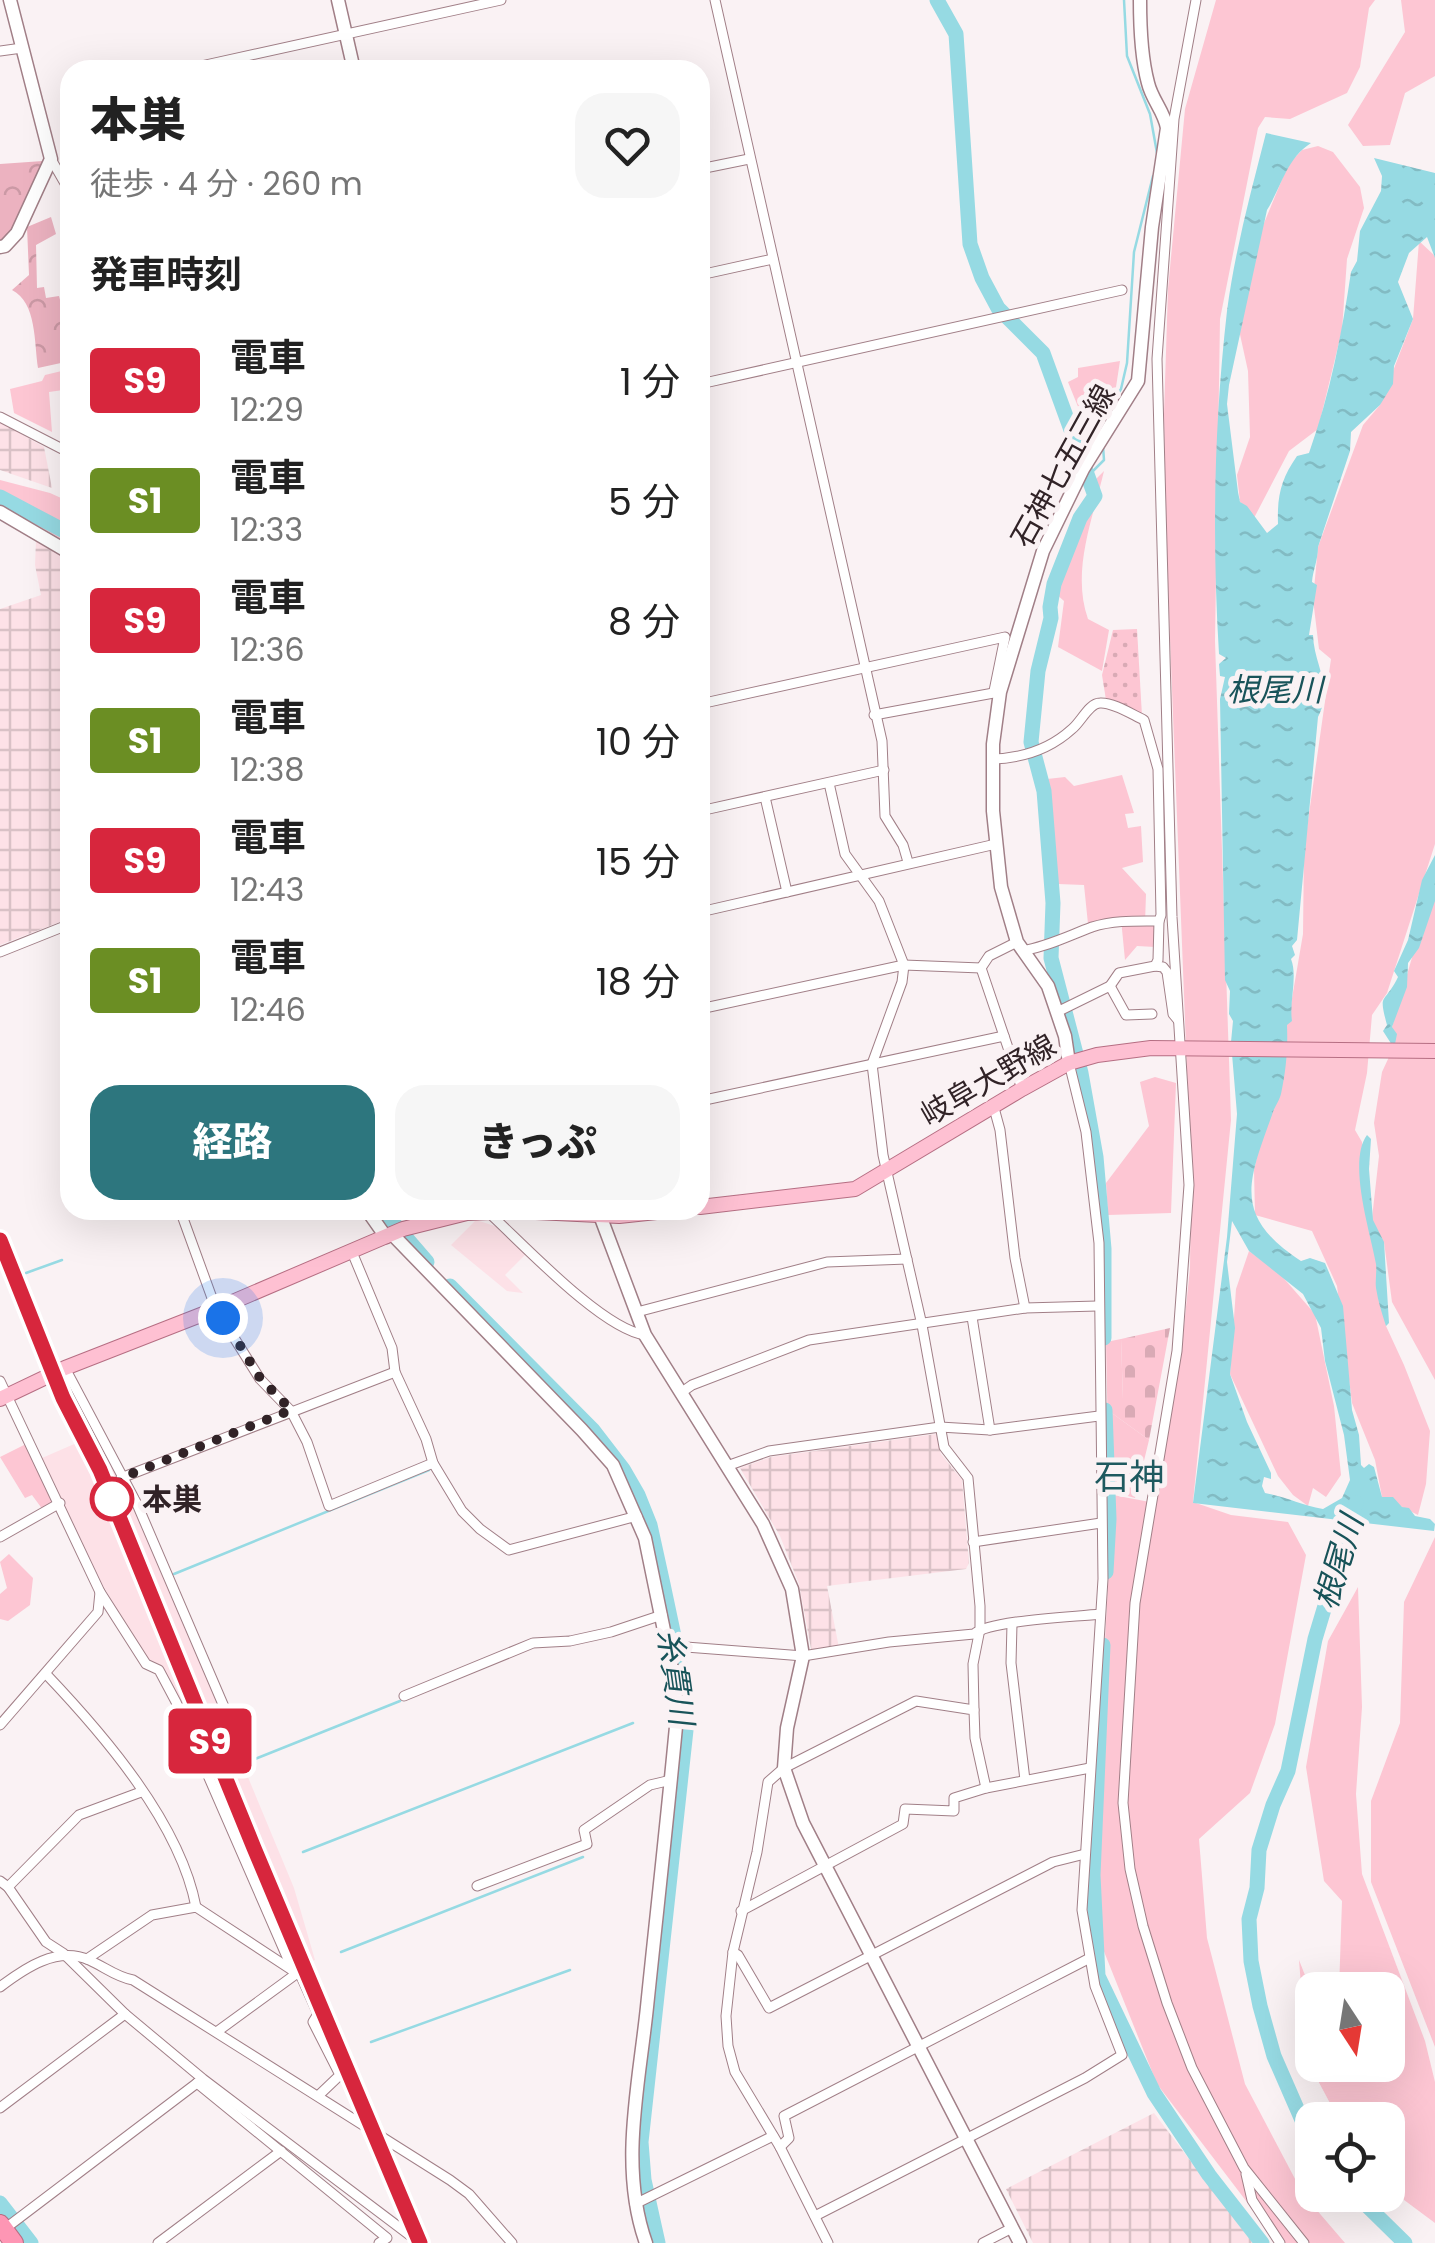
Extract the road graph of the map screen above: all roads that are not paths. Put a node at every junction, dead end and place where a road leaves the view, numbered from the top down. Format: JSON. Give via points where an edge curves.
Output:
{"nodes":[{"id":1,"x":10,"y":0,"type":"edge"},
{"id":2,"x":338,"y":0,"type":"edge"},
{"id":3,"x":502,"y":0,"type":"edge"},
{"id":4,"x":715,"y":0,"type":"edge"},
{"id":5,"x":1140,"y":0,"type":"edge"},
{"id":6,"x":1196,"y":0,"type":"edge"},
{"id":7,"x":346,"y":35,"type":"junction"},
{"id":8,"x":22,"y":48,"type":"junction"},
{"id":9,"x":0,"y":51,"type":"edge"},
{"id":10,"x":230,"y":60,"type":"edge"},
{"id":11,"x":352,"y":60,"type":"edge"},
{"id":12,"x":51,"y":159,"type":"junction"},
{"id":13,"x":750,"y":159,"type":"junction"},
{"id":14,"x":60,"y":166,"type":"edge"},
{"id":15,"x":710,"y":167,"type":"edge"},
{"id":16,"x":0,"y":247,"type":"edge"},
{"id":17,"x":773,"y":259,"type":"junction"},
{"id":18,"x":710,"y":274,"type":"edge"},
{"id":19,"x":1122,"y":290,"type":"dead end"},
{"id":20,"x":797,"y":363,"type":"junction"},
{"id":21,"x":710,"y":382,"type":"edge"},
{"id":22,"x":0,"y":416,"type":"edge"},
{"id":23,"x":60,"y":448,"type":"edge"},
{"id":24,"x":0,"y":512,"type":"edge"},
{"id":25,"x":60,"y":547,"type":"edge"},
{"id":26,"x":864,"y":668,"type":"junction"},
{"id":27,"x":997,"y":692,"type":"junction"},
{"id":28,"x":710,"y":702,"type":"edge"},
{"id":29,"x":874,"y":716,"type":"junction"},
{"id":30,"x":993,"y":759,"type":"junction"},
{"id":31,"x":884,"y":770,"type":"junction"},
{"id":32,"x":829,"y":783,"type":"junction"},
{"id":33,"x":765,"y":796,"type":"junction"},
{"id":34,"x":710,"y":809,"type":"edge"},
{"id":35,"x":996,"y":844,"type":"junction"},
{"id":36,"x":908,"y":862,"type":"junction"},
{"id":37,"x":861,"y":876,"type":"junction"},
{"id":38,"x":787,"y":892,"type":"junction"},
{"id":39,"x":710,"y":910,"type":"edge"},
{"id":40,"x":1159,"y":921,"type":"junction"},
{"id":41,"x":60,"y":929,"type":"edge"},
{"id":42,"x":1019,"y":947,"type":"junction"},
{"id":43,"x":0,"y":952,"type":"edge"},
{"id":44,"x":904,"y":964,"type":"junction"},
{"id":45,"x":1155,"y":966,"type":"junction"},
{"id":46,"x":981,"y":968,"type":"junction"},
{"id":47,"x":1110,"y":986,"type":"junction"},
{"id":48,"x":710,"y":1007,"type":"edge"},
{"id":49,"x":1062,"y":1011,"type":"junction"},
{"id":50,"x":1152,"y":1014,"type":"dead end"},
{"id":51,"x":1180,"y":1022,"type":"junction"},
{"id":52,"x":1004,"y":1036,"type":"junction"},
{"id":53,"x":1186,"y":1049,"type":"junction"},
{"id":54,"x":1435,"y":1051,"type":"edge"},
{"id":55,"x":1075,"y":1061,"type":"junction"},
{"id":56,"x":872,"y":1064,"type":"junction"},
{"id":57,"x":1022,"y":1089,"type":"junction"},
{"id":58,"x":710,"y":1099,"type":"edge"},
{"id":59,"x":994,"y":1108,"type":"junction"},
{"id":60,"x":887,"y":1172,"type":"junction"},
{"id":61,"x":710,"y":1207,"type":"edge"},
{"id":62,"x":184,"y":1220,"type":"edge"},
{"id":63,"x":375,"y":1220,"type":"edge"},
{"id":64,"x":430,"y":1220,"type":"edge"},
{"id":65,"x":497,"y":1220,"type":"edge"},
{"id":66,"x":601,"y":1220,"type":"edge"},
{"id":67,"x":389,"y":1235,"type":"junction"},
{"id":68,"x":352,"y":1252,"type":"junction"},
{"id":69,"x":907,"y":1258,"type":"junction"},
{"id":70,"x":1097,"y":1306,"type":"junction"},
{"id":71,"x":1024,"y":1308,"type":"junction"},
{"id":72,"x":216,"y":1309,"type":"junction"},
{"id":73,"x":636,"y":1312,"type":"junction"},
{"id":74,"x":972,"y":1316,"type":"junction"},
{"id":75,"x":922,"y":1325,"type":"junction"},
{"id":76,"x":645,"y":1335,"type":"junction"},
{"id":77,"x":65,"y":1368,"type":"junction"},
{"id":78,"x":395,"y":1372,"type":"junction"},
{"id":79,"x":0,"y":1381,"type":"edge"},
{"id":80,"x":682,"y":1392,"type":"junction"},
{"id":81,"x":3,"y":1397,"type":"edge"},
{"id":82,"x":291,"y":1410,"type":"junction"},
{"id":83,"x":1100,"y":1416,"type":"junction"},
{"id":84,"x":940,"y":1427,"type":"junction"},
{"id":85,"x":990,"y":1430,"type":"junction"},
{"id":86,"x":433,"y":1463,"type":"junction"},
{"id":87,"x":727,"y":1466,"type":"junction"},
{"id":88,"x":121,"y":1478,"type":"junction"},
{"id":89,"x":60,"y":1503,"type":"junction"},
{"id":90,"x":637,"y":1516,"type":"junction"},
{"id":91,"x":1101,"y":1523,"type":"junction"},
{"id":92,"x":0,"y":1537,"type":"edge"},
{"id":93,"x":973,"y":1542,"type":"junction"},
{"id":94,"x":100,"y":1592,"type":"junction"},
{"id":95,"x":1100,"y":1614,"type":"junction"},
{"id":96,"x":662,"y":1615,"type":"junction"},
{"id":97,"x":1012,"y":1624,"type":"junction"},
{"id":98,"x":980,"y":1629,"type":"junction"},
{"id":99,"x":675,"y":1649,"type":"junction"},
{"id":100,"x":803,"y":1656,"type":"junction"},
{"id":101,"x":46,"y":1674,"type":"junction"},
{"id":102,"x":404,"y":1696,"type":"dead end"},
{"id":103,"x":974,"y":1710,"type":"junction"},
{"id":104,"x":0,"y":1725,"type":"edge"},
{"id":105,"x":246,"y":1758,"type":"dead end"},
{"id":106,"x":784,"y":1768,"type":"junction"},
{"id":107,"x":1090,"y":1768,"type":"junction"},
{"id":108,"x":671,"y":1780,"type":"junction"},
{"id":109,"x":1026,"y":1780,"type":"junction"},
{"id":110,"x":986,"y":1788,"type":"junction"},
{"id":111,"x":141,"y":1792,"type":"junction"},
{"id":112,"x":1085,"y":1854,"type":"junction"},
{"id":113,"x":823,"y":1864,"type":"junction"},
{"id":114,"x":4,"y":1884,"type":"edge"},
{"id":115,"x":477,"y":1886,"type":"dead end"},
{"id":116,"x":196,"y":1907,"type":"junction"},
{"id":117,"x":741,"y":1911,"type":"junction"},
{"id":118,"x":733,"y":1952,"type":"junction"},
{"id":119,"x":63,"y":1953,"type":"junction"},
{"id":120,"x":870,"y":1955,"type":"junction"},
{"id":121,"x":87,"y":1959,"type":"junction"},
{"id":122,"x":1088,"y":1959,"type":"junction"},
{"id":123,"x":295,"y":1974,"type":"junction"},
{"id":124,"x":0,"y":1986,"type":"edge"},
{"id":125,"x":125,"y":2014,"type":"junction"},
{"id":126,"x":218,"y":2031,"type":"junction"},
{"id":127,"x":918,"y":2046,"type":"junction"},
{"id":128,"x":200,"y":2081,"type":"junction"},
{"id":129,"x":318,"y":2096,"type":"junction"},
{"id":130,"x":0,"y":2108,"type":"edge"},
{"id":131,"x":773,"y":2136,"type":"junction"},
{"id":132,"x":965,"y":2137,"type":"junction"},
{"id":133,"x":780,"y":2147,"type":"junction"},
{"id":134,"x":281,"y":2152,"type":"junction"},
{"id":135,"x":1244,"y":2168,"type":"junction"},
{"id":136,"x":643,"y":2200,"type":"junction"},
{"id":137,"x":815,"y":2216,"type":"junction"},
{"id":138,"x":1012,"y":2228,"type":"junction"},
{"id":139,"x":4,"y":2232,"type":"edge"},
{"id":140,"x":158,"y":2243,"type":"edge"},
{"id":141,"x":379,"y":2243,"type":"edge"},
{"id":142,"x":420,"y":2243,"type":"edge"},
{"id":143,"x":512,"y":2243,"type":"edge"},
{"id":144,"x":646,"y":2243,"type":"edge"},
{"id":145,"x":828,"y":2243,"type":"edge"},
{"id":146,"x":983,"y":2243,"type":"edge"},
{"id":147,"x":1020,"y":2243,"type":"edge"},
{"id":148,"x":1280,"y":2243,"type":"edge"},
{"id":149,"x":1304,"y":2243,"type":"edge"}],
"edges":[{"from":1,"to":8,"type":"street"},
{"from":2,"to":7,"type":"street"},
{"from":3,"to":7,"type":"street"},
{"from":4,"to":13,"type":"street"},
{"from":5,"to":27,"type":"street","name":"石神七五三線","via":[[1148,86],[1167,128],[1138,381],[1043,550]]},
{"from":6,"to":51,"type":"street","via":[[1174,119],[1157,359]]},
{"from":7,"to":10,"type":"street"},
{"from":7,"to":11,"type":"street"},
{"from":8,"to":9,"type":"street"},
{"from":8,"to":12,"type":"street"},
{"from":12,"to":14,"type":"street"},
{"from":12,"to":16,"type":"street","via":[[17,233]]},
{"from":13,"to":15,"type":"street"},
{"from":13,"to":17,"type":"street"},
{"from":17,"to":18,"type":"street"},
{"from":17,"to":20,"type":"street"},
{"from":19,"to":20,"type":"street"},
{"from":20,"to":21,"type":"street"},
{"from":20,"to":26,"type":"street"},
{"from":22,"to":23,"type":"street"},
{"from":24,"to":25,"type":"street"},
{"from":26,"to":27,"type":"street","via":[[1004,637]]},
{"from":26,"to":28,"type":"street"},
{"from":26,"to":29,"type":"street"},
{"from":27,"to":29,"type":"street"},
{"from":27,"to":30,"type":"street","name":"石神七五三線"},
{"from":29,"to":31,"type":"street"},
{"from":30,"to":35,"type":"street","name":"石神七五三線"},
{"from":30,"to":40,"type":"street","via":[[1042,750],[1094,704],[1144,720],[1158,769]]},
{"from":31,"to":32,"type":"street"},
{"from":31,"to":36,"type":"street","via":[[885,816]]},
{"from":32,"to":33,"type":"street"},
{"from":32,"to":37,"type":"street","via":[[839,837]]},
{"from":33,"to":34,"type":"street"},
{"from":33,"to":38,"type":"street"},
{"from":35,"to":36,"type":"street"},
{"from":35,"to":42,"type":"street","name":"石神七五三線"},
{"from":36,"to":37,"type":"street"},
{"from":37,"to":38,"type":"street"},
{"from":37,"to":44,"type":"street"},
{"from":38,"to":39,"type":"street"},
{"from":40,"to":42,"type":"street","via":[[1123,920],[1066,940]]},
{"from":40,"to":45,"type":"street"},
{"from":41,"to":43,"type":"street"},
{"from":42,"to":46,"type":"street","via":[[989,956]]},
{"from":42,"to":49,"type":"street","name":"石神七五三線"},
{"from":44,"to":46,"type":"street"},
{"from":44,"to":48,"type":"street"},
{"from":44,"to":56,"type":"street"},
{"from":45,"to":47,"type":"street","via":[[1120,973]]},
{"from":45,"to":51,"type":"street","via":[[1167,972]]},
{"from":46,"to":52,"type":"street"},
{"from":47,"to":49,"type":"street"},
{"from":47,"to":50,"type":"street","via":[[1126,1015]]},
{"from":49,"to":55,"type":"street","name":"石神七五三線"},
{"from":51,"to":53,"type":"street"},
{"from":52,"to":56,"type":"street"},
{"from":52,"to":57,"type":"street"},
{"from":53,"to":54,"type":"main road","name":"岐阜大野線"},
{"from":53,"to":55,"type":"main road","name":"岐阜大野線","via":[[1118,1051]]},
{"from":53,"to":135,"type":"street","via":[[1184,1270],[1177,1352],[1135,1603],[1122,1803],[1130,1869],[1160,1986],[1192,2068]]},
{"from":55,"to":57,"type":"main road","name":"岐阜大野線"},
{"from":55,"to":70,"type":"street","via":[[1096,1224]]},
{"from":56,"to":58,"type":"street"},
{"from":56,"to":60,"type":"street"},
{"from":57,"to":59,"type":"main road","name":"岐阜大野線"},
{"from":59,"to":60,"type":"main road","name":"岐阜大野線"},
{"from":59,"to":71,"type":"street"},
{"from":60,"to":61,"type":"main road","name":"岐阜大野線","via":[[854,1189]]},
{"from":60,"to":69,"type":"street"},
{"from":62,"to":72,"type":"street"},
{"from":63,"to":67,"type":"street"},
{"from":64,"to":67,"type":"main road"},
{"from":65,"to":76,"type":"street","via":[[591,1306],[632,1334]]},
{"from":66,"to":73,"type":"street"},
{"from":67,"to":68,"type":"main road"},
{"from":67,"to":90,"type":"street","via":[[606,1455]]},
{"from":68,"to":72,"type":"main road"},
{"from":68,"to":78,"type":"street","via":[[392,1348]]},
{"from":69,"to":73,"type":"street","via":[[826,1262]]},
{"from":69,"to":75,"type":"street"},
{"from":70,"to":71,"type":"street"},
{"from":70,"to":83,"type":"street"},
{"from":71,"to":74,"type":"street"},
{"from":72,"to":77,"type":"main road"},
{"from":72,"to":82,"type":"street","via":[[260,1378]]},
{"from":73,"to":76,"type":"street"},
{"from":74,"to":75,"type":"street"},
{"from":74,"to":85,"type":"street"},
{"from":75,"to":80,"type":"street","via":[[810,1340]]},
{"from":75,"to":84,"type":"street"},
{"from":76,"to":80,"type":"street"},
{"from":77,"to":81,"type":"main road"},
{"from":77,"to":88,"type":"street"},
{"from":78,"to":82,"type":"street"},
{"from":78,"to":86,"type":"street"},
{"from":79,"to":81,"type":"street"},
{"from":80,"to":87,"type":"street"},
{"from":81,"to":89,"type":"street"},
{"from":82,"to":86,"type":"street","via":[[330,1506]]},
{"from":82,"to":88,"type":"street"},
{"from":83,"to":85,"type":"street"},
{"from":83,"to":91,"type":"street"},
{"from":84,"to":85,"type":"street"},
{"from":84,"to":87,"type":"street","via":[[768,1452]]},
{"from":84,"to":93,"type":"street","via":[[944,1448],[968,1478]]},
{"from":86,"to":90,"type":"street","via":[[462,1510],[510,1550]]},
{"from":87,"to":100,"type":"street","via":[[782,1562]]},
{"from":88,"to":105,"type":"street"},
{"from":89,"to":92,"type":"street"},
{"from":89,"to":94,"type":"street"},
{"from":90,"to":96,"type":"street"},
{"from":91,"to":93,"type":"street"},
{"from":91,"to":95,"type":"street"},
{"from":93,"to":98,"type":"street"},
{"from":94,"to":101,"type":"street","via":[[98,1612]]},
{"from":94,"to":123,"type":"street","via":[[176,1702]]},
{"from":95,"to":97,"type":"street"},
{"from":95,"to":107,"type":"street"},
{"from":96,"to":99,"type":"street"},
{"from":96,"to":102,"type":"street","via":[[612,1632],[533,1643]]},
{"from":97,"to":98,"type":"street"},
{"from":97,"to":109,"type":"street"},
{"from":98,"to":100,"type":"street"},
{"from":98,"to":103,"type":"street"},
{"from":99,"to":100,"type":"street"},
{"from":99,"to":108,"type":"street","via":[[678,1716]]},
{"from":100,"to":106,"type":"street"},
{"from":101,"to":104,"type":"street"},
{"from":101,"to":111,"type":"street"},
{"from":103,"to":106,"type":"street","via":[[916,1701]]},
{"from":103,"to":110,"type":"street"},
{"from":106,"to":113,"type":"street"},
{"from":106,"to":117,"type":"street","via":[[768,1782],[763,1798]]},
{"from":107,"to":109,"type":"street"},
{"from":107,"to":112,"type":"street"},
{"from":108,"to":115,"type":"street","via":[[650,1785],[584,1830],[587,1844]]},
{"from":108,"to":136,"type":"street","via":[[635,2091],[632,2176]]},
{"from":109,"to":110,"type":"street"},
{"from":110,"to":113,"type":"street","via":[[954,1798],[954,1811],[904,1809],[903,1824]]},
{"from":111,"to":114,"type":"street","via":[[78,1815]]},
{"from":111,"to":116,"type":"street","via":[[165,1826]]},
{"from":112,"to":120,"type":"street","via":[[1052,1862]]},
{"from":112,"to":122,"type":"street"},
{"from":113,"to":117,"type":"street"},
{"from":113,"to":120,"type":"street"},
{"from":114,"to":119,"type":"street","via":[[46,1942]]},
{"from":116,"to":121,"type":"street","via":[[152,1915]]},
{"from":116,"to":123,"type":"street"},
{"from":117,"to":118,"type":"street"},
{"from":118,"to":120,"type":"street","via":[[770,2008]]},
{"from":118,"to":131,"type":"street","via":[[730,2057]]},
{"from":119,"to":121,"type":"street"},
{"from":119,"to":124,"type":"street"},
{"from":119,"to":125,"type":"street"},
{"from":120,"to":127,"type":"street"},
{"from":121,"to":126,"type":"street"},
{"from":122,"to":127,"type":"street"},
{"from":122,"to":132,"type":"street","via":[[1120,2059]]},
{"from":123,"to":126,"type":"street"},
{"from":123,"to":129,"type":"street","via":[[340,2075]]},
{"from":125,"to":128,"type":"street"},
{"from":125,"to":130,"type":"street"},
{"from":126,"to":129,"type":"street"},
{"from":127,"to":132,"type":"street"},
{"from":127,"to":133,"type":"street","via":[[784,2116],[789,2138]]},
{"from":128,"to":134,"type":"street"},
{"from":128,"to":139,"type":"street"},
{"from":128,"to":142,"type":"street"},
{"from":129,"to":143,"type":"street","via":[[468,2194]]},
{"from":131,"to":133,"type":"street"},
{"from":131,"to":136,"type":"street"},
{"from":132,"to":137,"type":"street"},
{"from":132,"to":138,"type":"street"},
{"from":133,"to":137,"type":"street"},
{"from":134,"to":140,"type":"street"},
{"from":134,"to":141,"type":"street","via":[[387,2238]]},
{"from":135,"to":148,"type":"street","via":[[1252,2200]]},
{"from":135,"to":149,"type":"street"},
{"from":136,"to":144,"type":"street"},
{"from":137,"to":145,"type":"street"},
{"from":138,"to":146,"type":"street"},
{"from":138,"to":147,"type":"street"}]}
